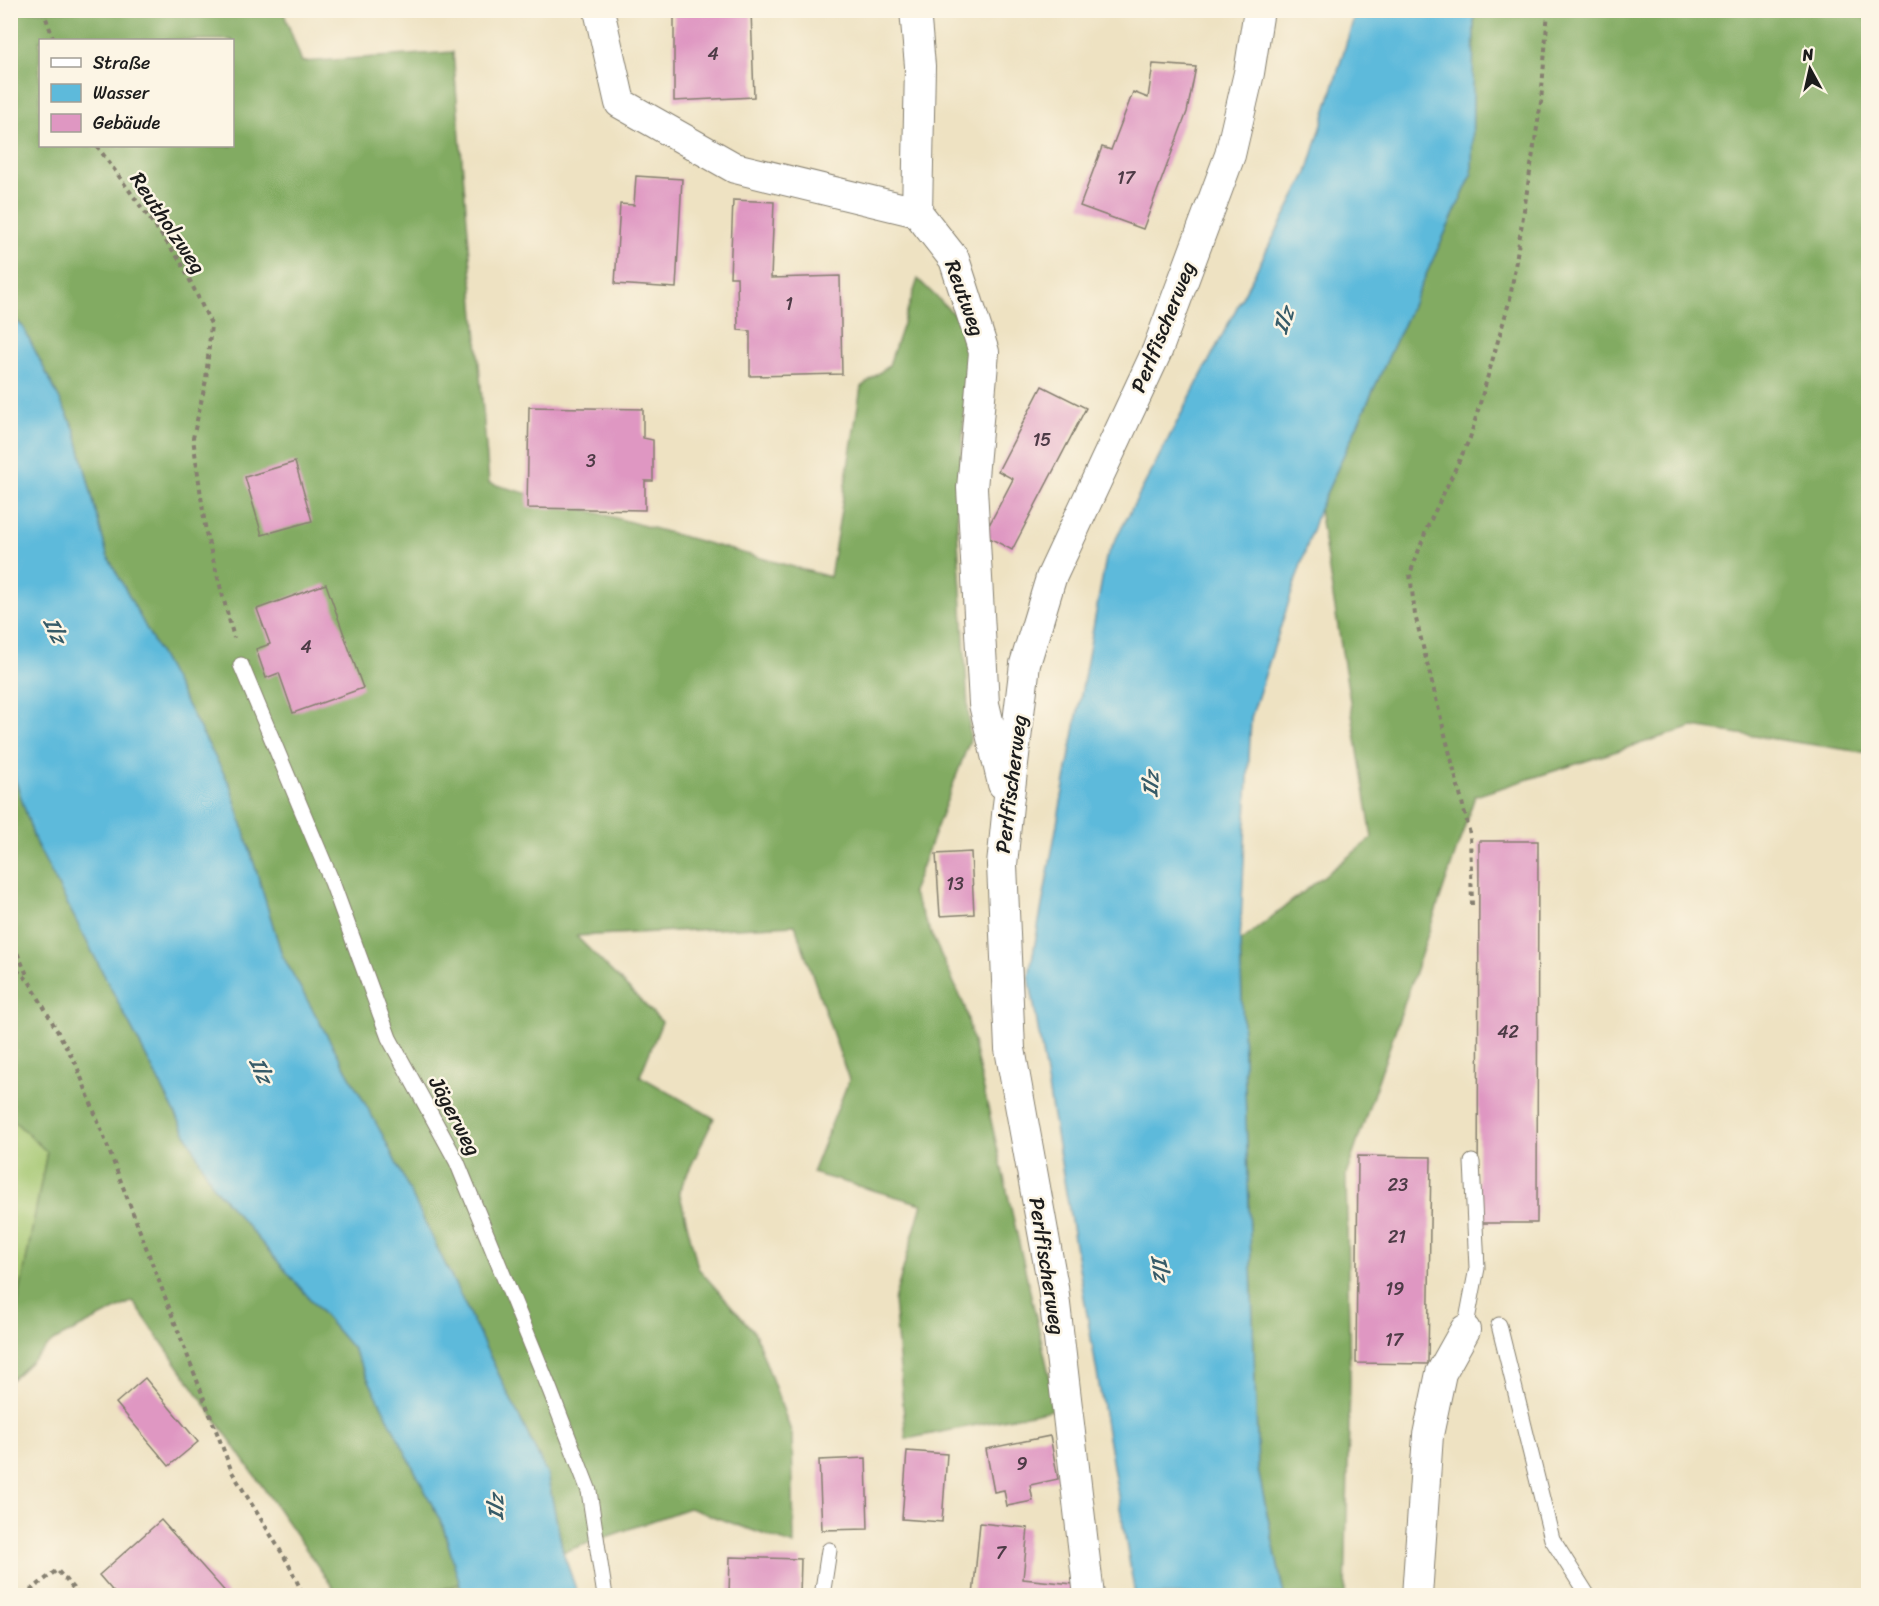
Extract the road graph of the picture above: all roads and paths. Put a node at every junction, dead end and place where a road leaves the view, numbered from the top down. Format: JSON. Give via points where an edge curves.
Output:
{"nodes":[{"id":1,"x":43,"y":10,"type":"edge"},
{"id":2,"x":599,"y":10,"type":"edge"},
{"id":3,"x":915,"y":10,"type":"edge"},
{"id":4,"x":1259,"y":10,"type":"edge"},
{"id":5,"x":1548,"y":10,"type":"edge"},
{"id":6,"x":54,"y":39,"type":"edge"},
{"id":7,"x":98,"y":147,"type":"edge"},
{"id":8,"x":917,"y":212,"type":"junction"},
{"id":9,"x":241,"y":665,"type":"joint"},
{"id":10,"x":1008,"y":805,"type":"junction"},
{"id":11,"x":1472,"y":906,"type":"dead end"},
{"id":12,"x":10,"y":937,"type":"edge"},
{"id":13,"x":10,"y":964,"type":"edge"},
{"id":14,"x":29,"y":981,"type":"junction"},
{"id":15,"x":1472,"y":1162,"type":"dead end"},
{"id":16,"x":1499,"y":1325,"type":"dead end"},
{"id":17,"x":1465,"y":1329,"type":"joint"},
{"id":18,"x":830,"y":1550,"type":"dead end"},
{"id":19,"x":23,"y":1596,"type":"edge"},
{"id":20,"x":80,"y":1596,"type":"edge"},
{"id":21,"x":304,"y":1596,"type":"edge"},
{"id":22,"x":605,"y":1596,"type":"edge"},
{"id":23,"x":822,"y":1596,"type":"edge"},
{"id":24,"x":1089,"y":1596,"type":"edge"},
{"id":25,"x":1417,"y":1596,"type":"edge"},
{"id":26,"x":1588,"y":1596,"type":"edge"}],
"edges":[{"from":1,"to":6,"type":"path"},
{"from":2,"to":8,"type":"street","via":[[620,103],[735,168]]},
{"from":3,"to":8,"type":"street","via":[[920,66]]},
{"from":4,"to":10,"type":"street","name":"Perlfischerweg","via":[[1230,155],[1157,351],[1051,578],[1025,664]]},
{"from":5,"to":11,"type":"path","via":[[1541,102],[1510,299],[1470,438],[1427,528],[1410,574],[1415,615],[1470,834]]},
{"from":7,"to":9,"type":"path","name":"Reutholzweg","via":[[181,262],[212,324],[206,380],[193,438],[206,533]]},
{"from":8,"to":10,"type":"street","name":"Reutweg","via":[[954,259],[984,352],[972,488],[979,640],[984,704]]},
{"from":9,"to":22,"type":"lane","name":"Jägerweg","via":[[332,882],[389,1038],[457,1162],[590,1491]]},
{"from":10,"to":24,"type":"street","name":"Perlfischerweg","via":[[1002,865],[1010,1049],[1053,1287]]},
{"from":12,"to":14,"type":"path"},
{"from":13,"to":14,"type":"path"},
{"from":14,"to":21,"type":"path","via":[[76,1064],[232,1472]]},
{"from":15,"to":17,"type":"lane","via":[[1477,1268]]},
{"from":16,"to":26,"type":"lane","via":[[1552,1539]]},
{"from":17,"to":25,"type":"street","via":[[1441,1373],[1428,1435]]},
{"from":18,"to":23,"type":"lane"},
{"from":19,"to":20,"type":"path","via":[[57,1570]]}]}
